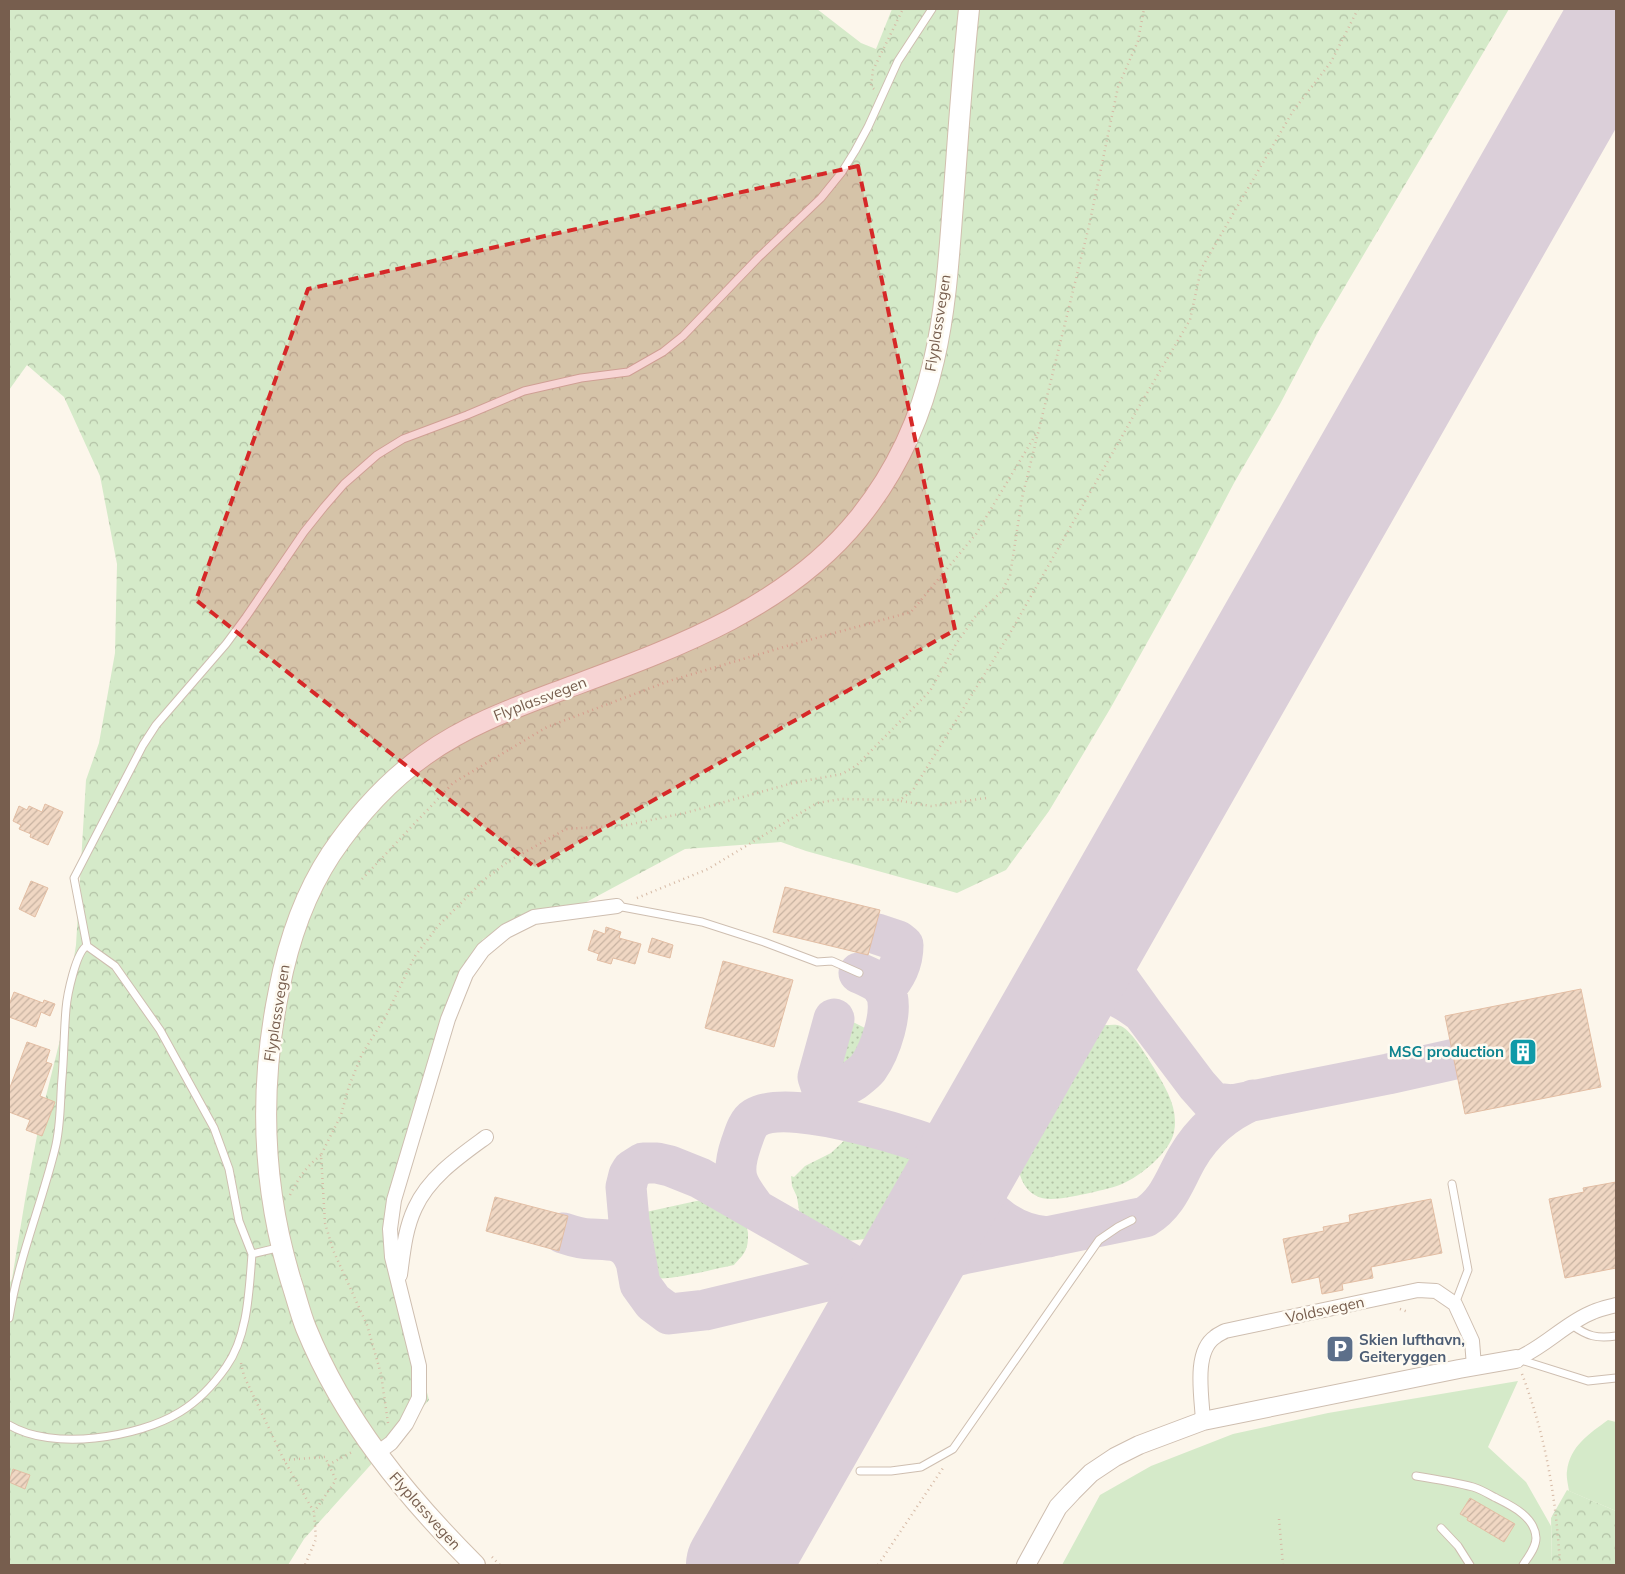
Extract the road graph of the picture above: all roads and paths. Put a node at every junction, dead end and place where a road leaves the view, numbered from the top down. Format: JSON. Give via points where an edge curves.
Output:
{"nodes":[{"id":1,"x":903,"y":9,"type":"edge"},
{"id":2,"x":932,"y":9,"type":"edge"},
{"id":3,"x":969,"y":9,"type":"edge"},
{"id":4,"x":1144,"y":9,"type":"edge"},
{"id":5,"x":1358,"y":9,"type":"edge"},
{"id":6,"x":881,"y":97,"type":"junction"},
{"id":7,"x":1038,"y":431,"type":"junction"},
{"id":8,"x":986,"y":798,"type":"dead end"},
{"id":9,"x":900,"y":800,"type":"junction"},
{"id":10,"x":362,"y":879,"type":"dead end"},
{"id":11,"x":617,"y":906,"type":"junction"},
{"id":12,"x":87,"y":946,"type":"junction"},
{"id":13,"x":818,"y":962,"type":"junction"},
{"id":14,"x":811,"y":968,"type":"dead end"},
{"id":15,"x":859,"y":973,"type":"dead end"},
{"id":16,"x":486,"y":1137,"type":"dead end"},
{"id":17,"x":321,"y":1155,"type":"junction"},
{"id":18,"x":1452,"y":1184,"type":"dead end"},
{"id":19,"x":275,"y":1218,"type":"junction"},
{"id":20,"x":1132,"y":1220,"type":"dead end"},
{"id":21,"x":281,"y":1247,"type":"junction"},
{"id":22,"x":252,"y":1254,"type":"junction"},
{"id":23,"x":399,"y":1286,"type":"junction"},
{"id":24,"x":1455,"y":1304,"type":"junction"},
{"id":25,"x":1616,"y":1305,"type":"edge"},
{"id":26,"x":9,"y":1318,"type":"edge"},
{"id":27,"x":1572,"y":1325,"type":"junction"},
{"id":28,"x":1616,"y":1336,"type":"edge"},
{"id":29,"x":237,"y":1347,"type":"junction"},
{"id":30,"x":1516,"y":1359,"type":"junction"},
{"id":31,"x":1474,"y":1366,"type":"junction"},
{"id":32,"x":1616,"y":1378,"type":"edge"},
{"id":33,"x":1203,"y":1421,"type":"junction"},
{"id":34,"x":9,"y":1425,"type":"edge"},
{"id":35,"x":379,"y":1447,"type":"junction"},
{"id":36,"x":953,"y":1449,"type":"junction"},
{"id":37,"x":284,"y":1460,"type":"junction"},
{"id":38,"x":328,"y":1465,"type":"junction"},
{"id":39,"x":860,"y":1470,"type":"dead end"},
{"id":40,"x":1416,"y":1476,"type":"dead end"},
{"id":41,"x":314,"y":1512,"type":"junction"},
{"id":42,"x":1279,"y":1519,"type":"dead end"},
{"id":43,"x":1441,"y":1528,"type":"dead end"},
{"id":44,"x":305,"y":1565,"type":"edge"},
{"id":45,"x":475,"y":1565,"type":"edge"},
{"id":46,"x":878,"y":1565,"type":"edge"},
{"id":47,"x":1026,"y":1565,"type":"edge"},
{"id":48,"x":1283,"y":1565,"type":"edge"},
{"id":49,"x":1470,"y":1565,"type":"edge"},
{"id":50,"x":1523,"y":1565,"type":"edge"},
{"id":51,"x":1560,"y":1565,"type":"edge"}],
"edges":[{"from":1,"to":6,"type":"path","via":[[873,70],[871,86]]},
{"from":2,"to":6,"type":"lane","via":[[898,61]]},
{"from":3,"to":19,"type":"main road","name":"Flyplassvegen","via":[[939,338],[917,417],[892,469],[839,541],[780,590],[721,625],[683,642],[475,725],[423,756],[352,824],[309,894],[286,956],[273,1020],[265,1133]]},
{"from":4,"to":7,"type":"path","via":[[1138,41],[1118,87],[1089,226]]},
{"from":5,"to":9,"type":"path","via":[[1330,62],[1293,111],[1201,269],[1190,320],[1010,633],[913,790]]},
{"from":6,"to":12,"type":"lane","via":[[856,151],[821,198],[683,336],[663,352],[628,372],[581,378],[524,391],[403,439],[377,455],[344,484],[304,532],[231,637],[156,725],[143,745],[74,878]]},
{"from":7,"to":10,"type":"path","via":[[976,534],[910,612],[669,681],[547,727],[453,783]]},
{"from":7,"to":17,"type":"path","via":[[1022,498],[1010,576],[1001,592],[975,617],[956,644],[930,691],[878,744],[857,765],[842,774],[793,783],[685,813],[627,825],[566,829],[509,861],[484,880],[438,926],[415,956],[386,1016],[362,1054],[341,1115]]},
{"from":8,"to":9,"type":"path","via":[[931,806]]},
{"from":9,"to":11,"type":"path","via":[[841,799],[817,803],[708,869]]},
{"from":11,"to":13,"type":"lane","via":[[702,922]]},
{"from":11,"to":23,"type":"street","via":[[534,917],[506,931],[483,950],[466,974],[448,1019],[394,1200],[390,1228]]},
{"from":12,"to":22,"type":"lane","via":[[115,966],[160,1030],[214,1128],[229,1170],[239,1221]]},
{"from":12,"to":26,"type":"lane","via":[[80,952],[66,1008],[56,1147],[20,1266]]},
{"from":13,"to":14,"type":"lane"},
{"from":13,"to":15,"type":"lane","via":[[832,961]]},
{"from":16,"to":23,"type":"street","via":[[450,1164],[426,1190],[415,1208],[404,1245]]},
{"from":17,"to":19,"type":"path","via":[[306,1167],[285,1207]]},
{"from":17,"to":35,"type":"path","via":[[325,1223],[333,1250],[367,1325],[380,1366]]},
{"from":18,"to":24,"type":"lane","via":[[1468,1270]]},
{"from":19,"to":21,"type":"main road","name":"Flyplassvegen"},
{"from":20,"to":36,"type":"lane","via":[[1099,1240]]},
{"from":21,"to":22,"type":"lane"},
{"from":21,"to":35,"type":"main road","name":"Flyplassvegen","via":[[305,1326],[336,1388]]},
{"from":22,"to":29,"type":"lane","via":[[245,1320]]},
{"from":23,"to":35,"type":"street","via":[[419,1366],[419,1398],[406,1424]]},
{"from":24,"to":31,"type":"street","via":[[1472,1341]]},
{"from":24,"to":33,"type":"street","name":"Voldsvegen","via":[[1436,1291],[1418,1290],[1226,1331],[1214,1337],[1201,1359]]},
{"from":25,"to":27,"type":"street","via":[[1593,1312]]},
{"from":27,"to":28,"type":"lane","via":[[1582,1333],[1596,1337]]},
{"from":27,"to":30,"type":"street"},
{"from":29,"to":34,"type":"lane","via":[[227,1367],[204,1394],[180,1412],[146,1428],[79,1440],[37,1436]]},
{"from":29,"to":37,"type":"path","via":[[244,1376]]},
{"from":30,"to":31,"type":"street"},
{"from":30,"to":32,"type":"lane","via":[[1588,1381]]},
{"from":30,"to":51,"type":"path","via":[[1534,1406],[1548,1460]]},
{"from":31,"to":33,"type":"street"},
{"from":33,"to":47,"type":"street","via":[[1139,1445],[1091,1472],[1058,1506]]},
{"from":35,"to":38,"type":"path"},
{"from":35,"to":45,"type":"main road","name":"Flyplassvegen","via":[[427,1517]]},
{"from":36,"to":39,"type":"lane","via":[[922,1467]]},
{"from":36,"to":46,"type":"path","via":[[939,1477]]},
{"from":37,"to":38,"type":"path","via":[[325,1457]]},
{"from":37,"to":41,"type":"path"},
{"from":38,"to":41,"type":"path","via":[[336,1480]]},
{"from":40,"to":50,"type":"lane","via":[[1475,1488],[1525,1516],[1535,1531],[1536,1540]]},
{"from":41,"to":44,"type":"path","via":[[316,1539]]},
{"from":42,"to":48,"type":"path"},
{"from":43,"to":49,"type":"lane"}]}
